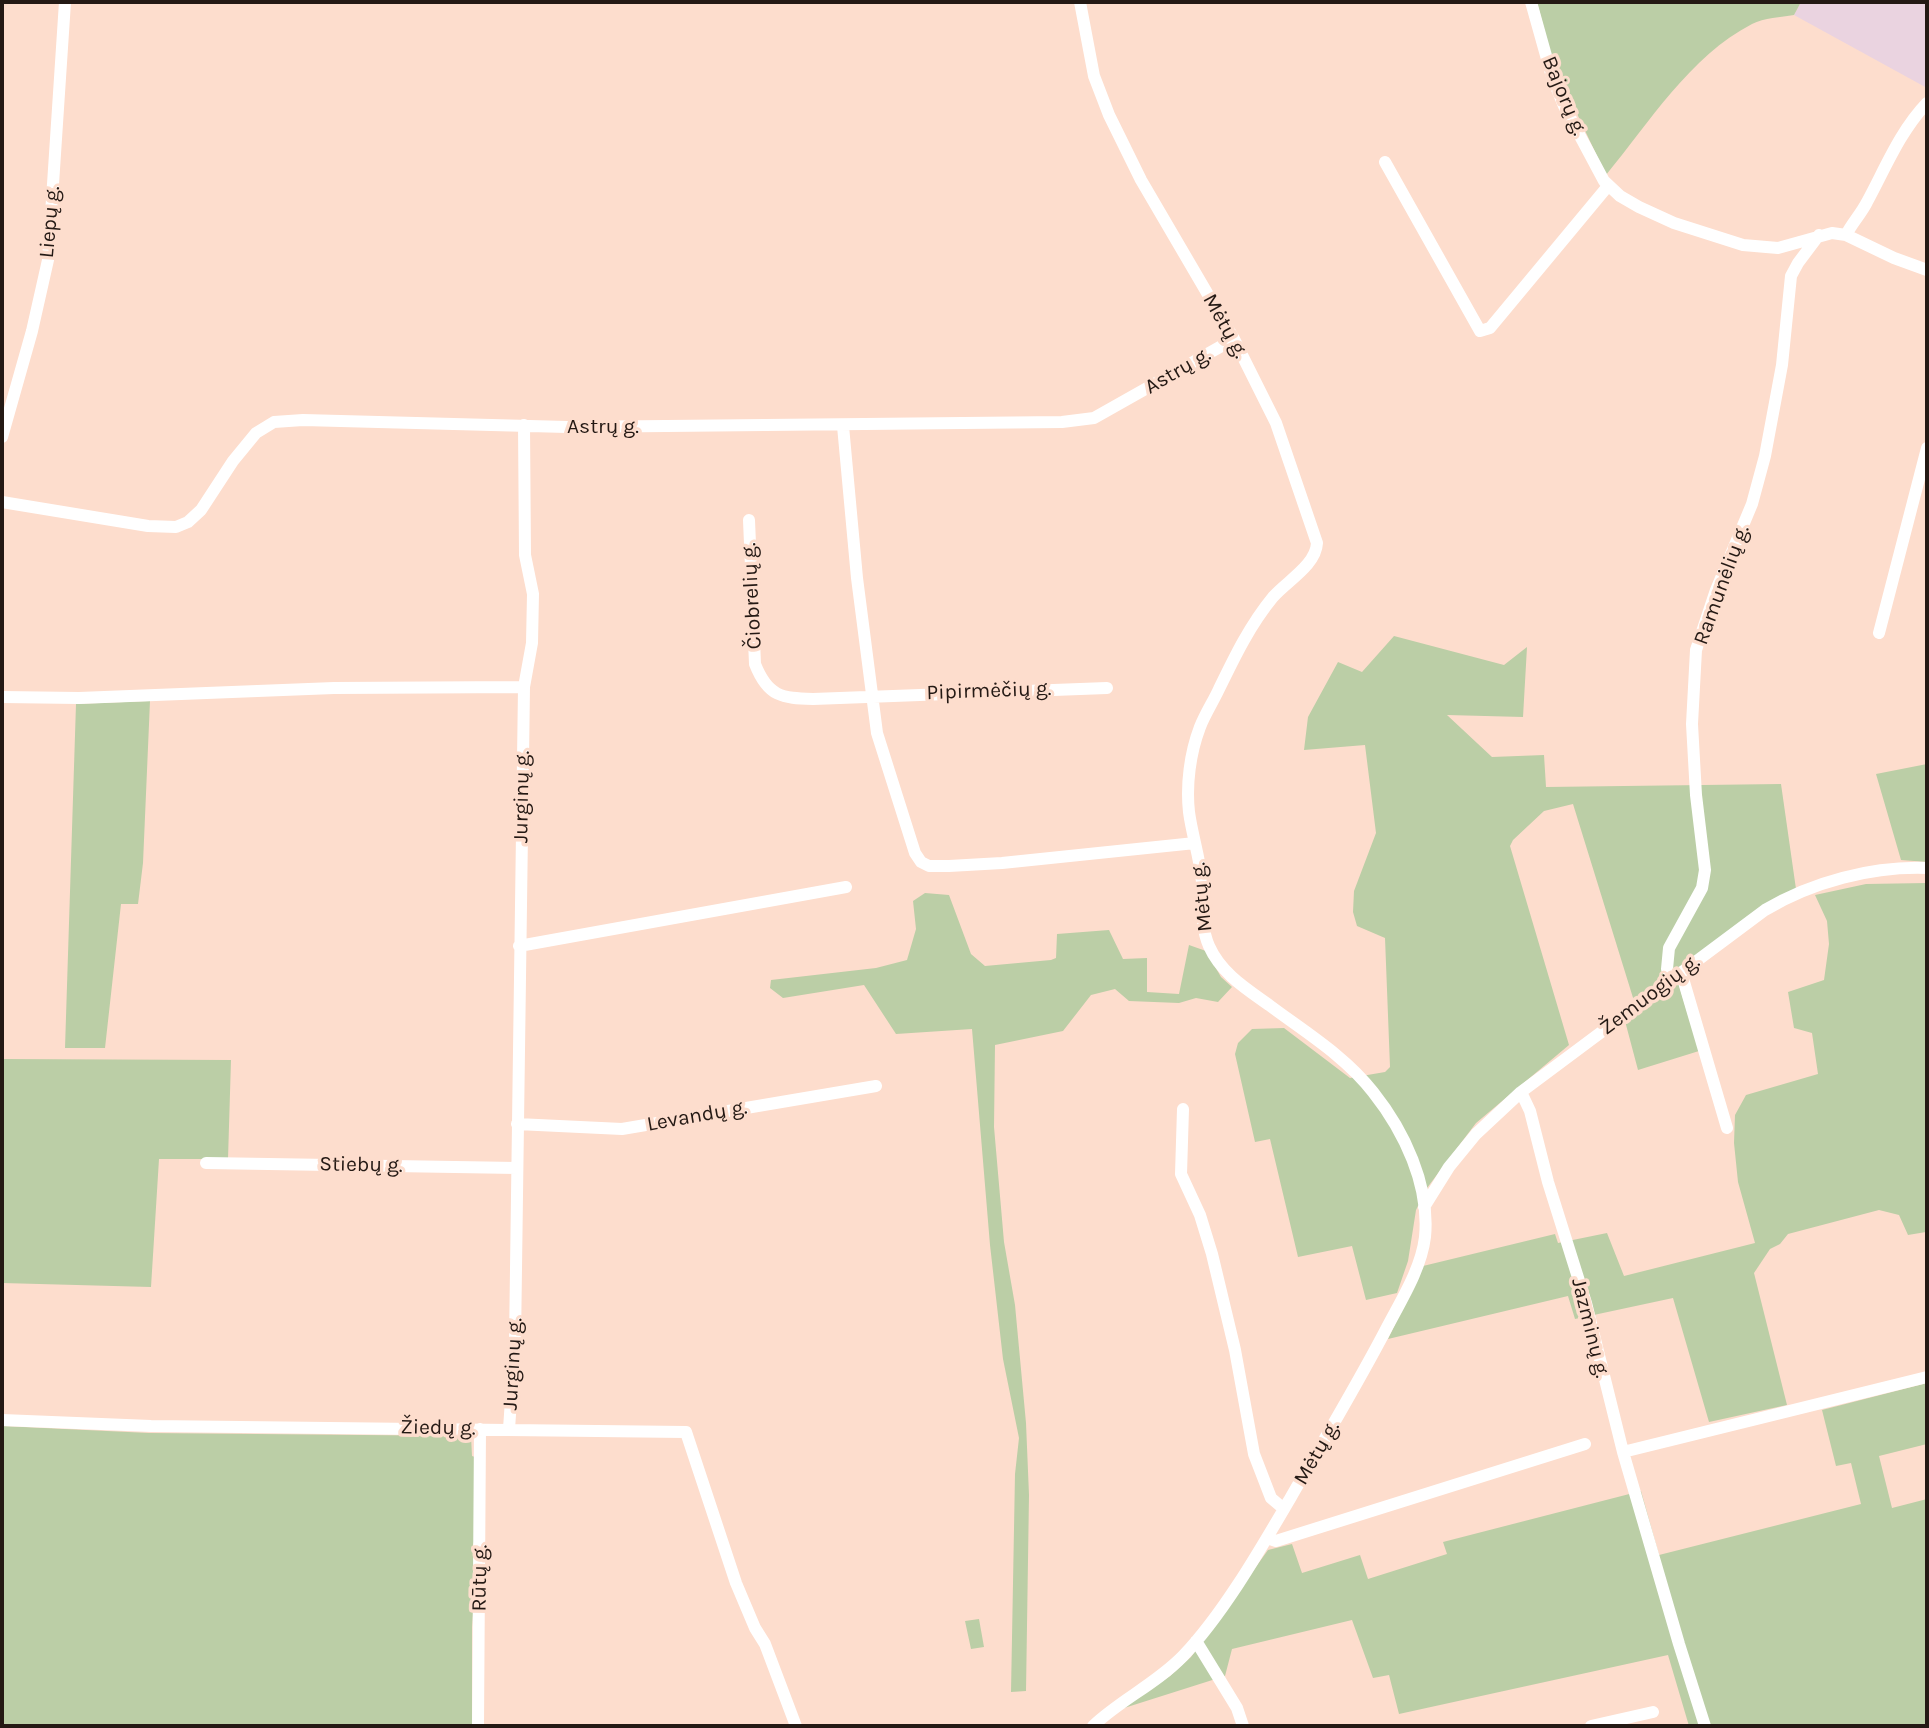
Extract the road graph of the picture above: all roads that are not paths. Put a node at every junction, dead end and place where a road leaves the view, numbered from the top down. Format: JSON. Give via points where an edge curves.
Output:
{"nodes":[{"id":1,"x":65,"y":2,"type":"edge"},
{"id":2,"x":1080,"y":2,"type":"edge"},
{"id":3,"x":1531,"y":2,"type":"edge"},
{"id":4,"x":1927,"y":103,"type":"edge"},
{"id":5,"x":1385,"y":162,"type":"dead end"},
{"id":6,"x":1608,"y":186,"type":"junction"},
{"id":7,"x":1846,"y":234,"type":"junction"},
{"id":8,"x":1819,"y":235,"type":"junction"},
{"id":9,"x":1786,"y":245,"type":"junction"},
{"id":10,"x":1798,"y":263,"type":"junction"},
{"id":11,"x":1927,"y":270,"type":"edge"},
{"id":12,"x":1234,"y":339,"type":"junction"},
{"id":13,"x":523,"y":425,"type":"junction"},
{"id":14,"x":844,"y":426,"type":"junction"},
{"id":15,"x":2,"y":438,"type":"edge"},
{"id":16,"x":1927,"y":448,"type":"edge"},
{"id":17,"x":2,"y":502,"type":"edge"},
{"id":18,"x":749,"y":520,"type":"dead end"},
{"id":19,"x":1879,"y":633,"type":"dead end"},
{"id":20,"x":524,"y":687,"type":"junction"},
{"id":21,"x":1107,"y":688,"type":"dead end"},
{"id":22,"x":2,"y":697,"type":"edge"},
{"id":23,"x":872,"y":697,"type":"junction"},
{"id":24,"x":1195,"y":843,"type":"junction"},
{"id":25,"x":1927,"y":868,"type":"edge"},
{"id":26,"x":846,"y":887,"type":"dead end"},
{"id":27,"x":519,"y":946,"type":"junction"},
{"id":28,"x":1676,"y":976,"type":"junction"},
{"id":29,"x":876,"y":1086,"type":"dead end"},
{"id":30,"x":1521,"y":1092,"type":"junction"},
{"id":31,"x":1183,"y":1110,"type":"dead end"},
{"id":32,"x":517,"y":1124,"type":"junction"},
{"id":33,"x":1727,"y":1128,"type":"dead end"},
{"id":34,"x":206,"y":1163,"type":"dead end"},
{"id":35,"x":517,"y":1168,"type":"junction"},
{"id":36,"x":1424,"y":1207,"type":"junction"},
{"id":37,"x":1927,"y":1377,"type":"edge"},
{"id":38,"x":2,"y":1420,"type":"edge"},
{"id":39,"x":480,"y":1429,"type":"junction"},
{"id":40,"x":509,"y":1429,"type":"junction"},
{"id":41,"x":1585,"y":1444,"type":"dead end"},
{"id":42,"x":1623,"y":1452,"type":"junction"},
{"id":43,"x":1284,"y":1509,"type":"junction"},
{"id":44,"x":1267,"y":1538,"type":"junction"},
{"id":45,"x":1196,"y":1641,"type":"junction"},
{"id":46,"x":1653,"y":1713,"type":"dead end"},
{"id":47,"x":478,"y":1726,"type":"edge"},
{"id":48,"x":796,"y":1726,"type":"edge"},
{"id":49,"x":1093,"y":1726,"type":"edge"},
{"id":50,"x":1243,"y":1726,"type":"edge"},
{"id":51,"x":1591,"y":1726,"type":"edge"},
{"id":52,"x":1705,"y":1726,"type":"edge"}],
"edges":[{"from":1,"to":15,"type":"street","name":"Liepų g.","via":[[48,260]]},
{"from":2,"to":12,"type":"street","name":"Mėtų g.","via":[[1094,76],[1119,136]]},
{"from":3,"to":6,"type":"street","name":"Bajorų g.","via":[[1564,106]]},
{"from":4,"to":7,"type":"street"},
{"from":5,"to":6,"type":"street","via":[[1480,331],[1490,328]]},
{"from":6,"to":9,"type":"street","via":[[1639,207],[1709,236],[1760,248]]},
{"from":7,"to":8,"type":"street"},
{"from":7,"to":11,"type":"street"},
{"from":8,"to":9,"type":"street"},
{"from":8,"to":10,"type":"street","name":"Ramunėlių g."},
{"from":9,"to":10,"type":"street"},
{"from":10,"to":28,"type":"street","name":"Ramunėlių g.","via":[[1789,287],[1782,365],[1765,456],[1752,504],[1696,650],[1692,724],[1705,870],[1702,888],[1669,948],[1667,969]]},
{"from":12,"to":14,"type":"street","name":"Astrų g.","via":[[1094,418],[1024,424]]},
{"from":12,"to":24,"type":"street","name":"Mėtų g.","via":[[1276,423],[1317,550],[1275,594],[1241,640],[1200,728],[1188,794]]},
{"from":13,"to":14,"type":"street","name":"Astrų g."},
{"from":13,"to":17,"type":"street","name":"Astrų g.","via":[[274,422],[256,433],[201,510],[176,527]]},
{"from":13,"to":20,"type":"street","name":"Jurginų g.","via":[[526,555],[533,594],[532,643]]},
{"from":14,"to":23,"type":"street"},
{"from":16,"to":19,"type":"street"},
{"from":18,"to":23,"type":"street","name":"Čiobrelių g.","via":[[755,664],[763,682],[788,698]]},
{"from":20,"to":22,"type":"street"},
{"from":20,"to":27,"type":"street","name":"Jurginų g."},
{"from":21,"to":23,"type":"street","name":"Pipirmėčių g."},
{"from":23,"to":24,"type":"street","via":[[877,733],[915,853],[929,866]]},
{"from":24,"to":36,"type":"street","name":"Mėtų g.","via":[[1204,930],[1217,960],[1236,982],[1352,1069],[1373,1092],[1404,1140]]},
{"from":25,"to":28,"type":"street","name":"Žemuogių g.","via":[[1895,868],[1847,877],[1784,899]]},
{"from":26,"to":27,"type":"street"},
{"from":27,"to":32,"type":"street","name":"Jurginų g."},
{"from":28,"to":30,"type":"street","name":"Žemuogių g."},
{"from":28,"to":33,"type":"street","name":"Ramunėlių g.","via":[[1684,982]]},
{"from":29,"to":32,"type":"street","name":"Levandų g.","via":[[622,1129]]},
{"from":30,"to":36,"type":"street","name":"Žemuogių g.","via":[[1468,1144]]},
{"from":30,"to":42,"type":"street","name":"Jazminų g.","via":[[1586,1303]]},
{"from":31,"to":43,"type":"street","via":[[1181,1174],[1212,1254],[1254,1454],[1271,1498]]},
{"from":32,"to":35,"type":"street","name":"Jurginų g."},
{"from":34,"to":35,"type":"street","name":"Stiebų g."},
{"from":35,"to":40,"type":"street","name":"Jurginų g.","via":[[516,1341]]},
{"from":36,"to":43,"type":"street","name":"Mėtų g.","via":[[1425,1238],[1416,1267],[1366,1368]]},
{"from":37,"to":42,"type":"street"},
{"from":38,"to":39,"type":"street","name":"Žiedų g."},
{"from":39,"to":40,"type":"street","name":"Žiedų g."},
{"from":39,"to":47,"type":"street","name":"Rūtų g."},
{"from":40,"to":48,"type":"street","name":"Žiedų g.","via":[[685,1432],[736,1583]]},
{"from":41,"to":44,"type":"street","via":[[1276,1541]]},
{"from":42,"to":52,"type":"street","name":"Jazminų g."},
{"from":43,"to":44,"type":"street","name":"Mėtų g."},
{"from":44,"to":45,"type":"street","name":"Mėtų g."},
{"from":45,"to":49,"type":"street","name":"Mėtų g.","via":[[1169,1670]]},
{"from":45,"to":50,"type":"street"},
{"from":46,"to":51,"type":"street"}]}
